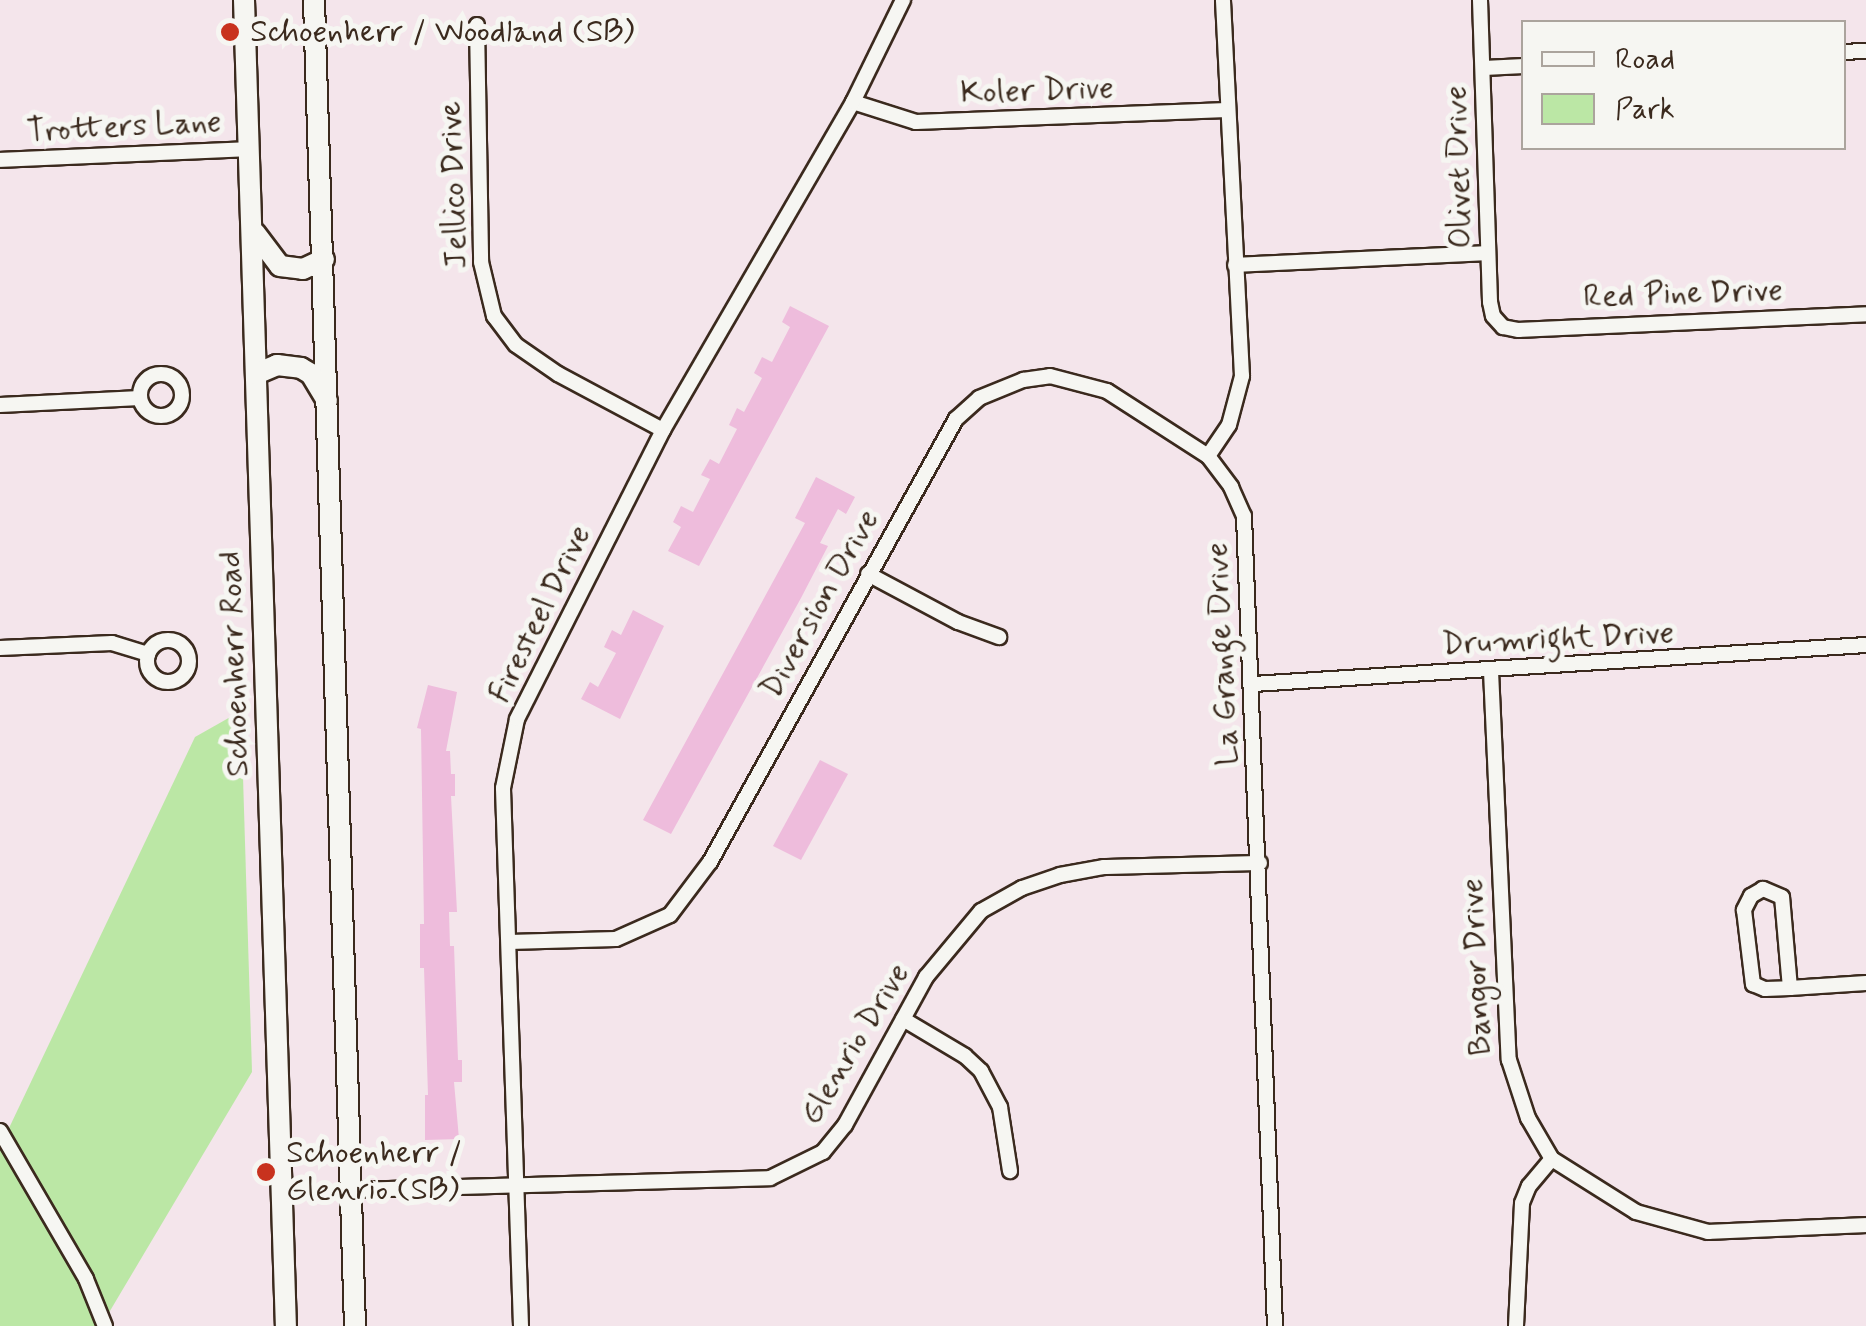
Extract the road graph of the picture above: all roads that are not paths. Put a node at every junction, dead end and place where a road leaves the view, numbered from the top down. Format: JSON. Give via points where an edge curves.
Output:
{"nodes":[{"id":1,"x":244,"y":0,"type":"edge"},
{"id":2,"x":314,"y":0,"type":"edge"},
{"id":3,"x":903,"y":0,"type":"edge"},
{"id":4,"x":1223,"y":0,"type":"edge"},
{"id":5,"x":1480,"y":0,"type":"edge"},
{"id":6,"x":477,"y":25,"type":"dead end"},
{"id":7,"x":1521,"y":66,"type":"edge"},
{"id":8,"x":1484,"y":68,"type":"junction"},
{"id":9,"x":853,"y":102,"type":"junction"},
{"id":10,"x":1226,"y":110,"type":"junction"},
{"id":11,"x":250,"y":149,"type":"junction"},
{"id":12,"x":0,"y":160,"type":"edge"},
{"id":13,"x":252,"y":226,"type":"junction"},
{"id":14,"x":1488,"y":253,"type":"junction"},
{"id":15,"x":324,"y":259,"type":"junction"},
{"id":16,"x":1235,"y":265,"type":"junction"},
{"id":17,"x":1866,"y":314,"type":"edge"},
{"id":18,"x":1504,"y":328,"type":"joint"},
{"id":19,"x":256,"y":374,"type":"junction"},
{"id":20,"x":140,"y":398,"type":"dead end"},
{"id":21,"x":328,"y":402,"type":"junction"},
{"id":22,"x":0,"y":405,"type":"edge"},
{"id":23,"x":662,"y":430,"type":"junction"},
{"id":24,"x":1208,"y":456,"type":"junction"},
{"id":25,"x":868,"y":574,"type":"junction"},
{"id":26,"x":999,"y":638,"type":"dead end"},
{"id":27,"x":1866,"y":645,"type":"edge"},
{"id":28,"x":0,"y":648,"type":"edge"},
{"id":29,"x":148,"y":654,"type":"dead end"},
{"id":30,"x":1490,"y":670,"type":"junction"},
{"id":31,"x":1253,"y":684,"type":"junction"},
{"id":32,"x":1260,"y":863,"type":"junction"},
{"id":33,"x":509,"y":942,"type":"junction"},
{"id":34,"x":1866,"y":983,"type":"edge"},
{"id":35,"x":1790,"y":988,"type":"junction"},
{"id":36,"x":903,"y":1019,"type":"junction"},
{"id":37,"x":0,"y":1131,"type":"edge"},
{"id":38,"x":1552,"y":1159,"type":"junction"},
{"id":39,"x":1010,"y":1171,"type":"dead end"},
{"id":40,"x":516,"y":1186,"type":"junction"},
{"id":41,"x":351,"y":1190,"type":"junction"},
{"id":42,"x":1866,"y":1226,"type":"edge"},
{"id":43,"x":104,"y":1326,"type":"edge"},
{"id":44,"x":286,"y":1326,"type":"edge"},
{"id":45,"x":356,"y":1326,"type":"edge"},
{"id":46,"x":521,"y":1326,"type":"edge"},
{"id":47,"x":1276,"y":1326,"type":"edge"},
{"id":48,"x":1516,"y":1326,"type":"edge"}],
"edges":[{"from":1,"to":11,"type":"main road","name":"Schoenherr Road"},
{"from":2,"to":15,"type":"main road"},
{"from":3,"to":9,"type":"street","name":"Firesteel Drive"},
{"from":4,"to":10,"type":"street"},
{"from":5,"to":8,"type":"street","name":"Olivet Drive"},
{"from":6,"to":23,"type":"street","name":"Jellico Drive","via":[[481,262],[494,316],[516,345],[544,364]]},
{"from":7,"to":8,"type":"street"},
{"from":8,"to":14,"type":"street","name":"Olivet Drive"},
{"from":9,"to":10,"type":"street","name":"Koler Drive","via":[[916,122]]},
{"from":9,"to":23,"type":"street","name":"Firesteel Drive"},
{"from":10,"to":16,"type":"street"},
{"from":11,"to":12,"type":"street","name":"Trotters Lane"},
{"from":11,"to":13,"type":"main road","name":"Schoenherr Road"},
{"from":13,"to":15,"type":"main road","via":[[280,266],[303,269]]},
{"from":13,"to":19,"type":"main road","name":"Schoenherr Road"},
{"from":14,"to":16,"type":"street"},
{"from":14,"to":18,"type":"street","name":"Olivet Drive","via":[[1490,302]]},
{"from":15,"to":21,"type":"main road"},
{"from":16,"to":24,"type":"street","via":[[1239,401]]},
{"from":17,"to":18,"type":"street","name":"Red Pine Drive"},
{"from":19,"to":21,"type":"main road","via":[[277,365],[301,368]]},
{"from":19,"to":44,"type":"main road","name":"Schoenherr Road"},
{"from":20,"to":22,"type":"street"},
{"from":21,"to":41,"type":"main road"},
{"from":23,"to":33,"type":"street","name":"Firesteel Drive","via":[[517,719],[503,788]]},
{"from":24,"to":25,"type":"street","name":"Diversion Drive","via":[[1107,391],[1050,376],[1023,380],[980,398],[956,420]]},
{"from":24,"to":31,"type":"street","name":"La Grange Drive","via":[[1244,516]]},
{"from":25,"to":26,"type":"street"},
{"from":25,"to":33,"type":"street","name":"Diversion Drive","via":[[710,862],[670,914],[616,939]]},
{"from":27,"to":30,"type":"street","name":"Drumright Drive"},
{"from":28,"to":29,"type":"street","via":[[112,643]]},
{"from":30,"to":31,"type":"street","name":"Drumright Drive"},
{"from":30,"to":38,"type":"street","name":"Bangor Drive","via":[[1509,1060],[1528,1118]]},
{"from":31,"to":32,"type":"street","name":"La Grange Drive"},
{"from":32,"to":36,"type":"street","name":"Glenrio Drive","via":[[1104,868],[1022,888],[960,932]]},
{"from":32,"to":47,"type":"street","name":"La Grange Drive"},
{"from":33,"to":40,"type":"street","name":"Firesteel Drive"},
{"from":34,"to":35,"type":"street"},
{"from":35,"to":35,"type":"street","via":[[1764,989],[1753,984],[1748,970],[1744,910],[1763,889],[1782,897]]},
{"from":36,"to":39,"type":"street","via":[[981,1071],[1000,1107]]},
{"from":36,"to":40,"type":"street","name":"Glenrio Drive","via":[[845,1125],[802,1166],[770,1178]]},
{"from":37,"to":43,"type":"street","via":[[86,1278]]},
{"from":38,"to":42,"type":"street","name":"Bangor Drive","via":[[1636,1212],[1708,1232]]},
{"from":38,"to":48,"type":"street","via":[[1522,1202]]},
{"from":40,"to":41,"type":"street","name":"Glenrio Drive"},
{"from":40,"to":46,"type":"street","name":"Firesteel Drive"},
{"from":41,"to":45,"type":"main road"}]}
